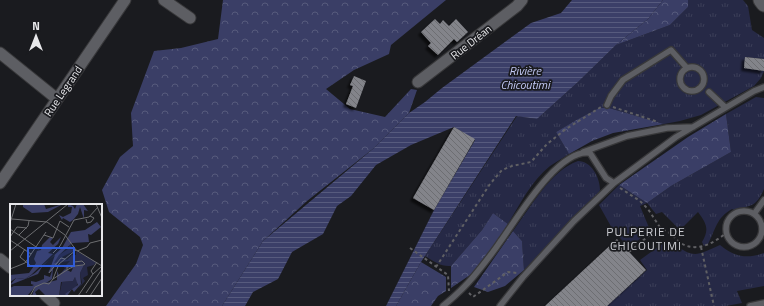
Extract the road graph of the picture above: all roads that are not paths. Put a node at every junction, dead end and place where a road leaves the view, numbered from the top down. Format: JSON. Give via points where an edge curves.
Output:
{"nodes":[{"id":1,"x":125,"y":0,"type":"edge"},
{"id":2,"x":164,"y":0,"type":"edge"},
{"id":3,"x":522,"y":0,"type":"edge"},
{"id":4,"x":761,"y":0,"type":"edge"},
{"id":5,"x":764,"y":4,"type":"edge"},
{"id":6,"x":190,"y":18,"type":"dead end"},
{"id":7,"x":0,"y":53,"type":"edge"},
{"id":8,"x":687,"y":68,"type":"junction"},
{"id":9,"x":418,"y":82,"type":"dead end"},
{"id":10,"x":764,"y":86,"type":"edge"},
{"id":11,"x":708,"y":92,"type":"dead end"},
{"id":12,"x":57,"y":99,"type":"junction"},
{"id":13,"x":606,"y":105,"type":"road end"},
{"id":14,"x":725,"y":107,"type":"junction"},
{"id":15,"x":693,"y":127,"type":"junction"},
{"id":16,"x":583,"y":152,"type":"junction"},
{"id":17,"x":0,"y":183,"type":"edge"},
{"id":18,"x":614,"y":183,"type":"junction"},
{"id":19,"x":764,"y":200,"type":"edge"},
{"id":20,"x":754,"y":214,"type":"junction"},
{"id":21,"x":761,"y":239,"type":"edge"},
{"id":22,"x":0,"y":259,"type":"edge"},
{"id":23,"x":10,"y":267,"type":"edge"},
{"id":24,"x":45,"y":296,"type":"edge"},
{"id":25,"x":54,"y":303,"type":"dead end"},
{"id":26,"x":762,"y":304,"type":"edge"},
{"id":27,"x":443,"y":306,"type":"edge"},
{"id":28,"x":500,"y":306,"type":"edge"},
{"id":29,"x":750,"y":306,"type":"edge"}],
"edges":[{"from":1,"to":12,"type":"street","name":"Rue Legrand"},
{"from":2,"to":6,"type":"street"},
{"from":3,"to":9,"type":"street","name":"Rue Dréan"},
{"from":4,"to":5,"type":"street"},
{"from":7,"to":12,"type":"street"},
{"from":8,"to":8,"type":"lane","via":[[680,75],[683,88],[694,92],[699,90],[703,86],[705,76],[698,68]]},
{"from":8,"to":13,"type":"lane","via":[[671,50],[624,80]]},
{"from":10,"to":14,"type":"lane"},
{"from":11,"to":14,"type":"lane"},
{"from":12,"to":17,"type":"street","name":"Rue Legrand"},
{"from":14,"to":15,"type":"lane"},
{"from":15,"to":16,"type":"lane","via":[[672,127],[627,136]]},
{"from":15,"to":18,"type":"lane"},
{"from":16,"to":18,"type":"lane","via":[[590,153],[606,178]]},
{"from":16,"to":27,"type":"lane","via":[[566,161],[548,176],[473,278]]},
{"from":18,"to":28,"type":"lane","via":[[574,221]]},
{"from":19,"to":20,"type":"lane"},
{"from":20,"to":21,"type":"lane","via":[[759,218]]},
{"from":20,"to":21,"type":"lane","via":[[749,211],[736,212],[728,221],[726,233],[732,243],[738,246],[749,246]]},
{"from":22,"to":23,"type":"street"},
{"from":24,"to":25,"type":"street"},
{"from":26,"to":29,"type":"lane"}]}
